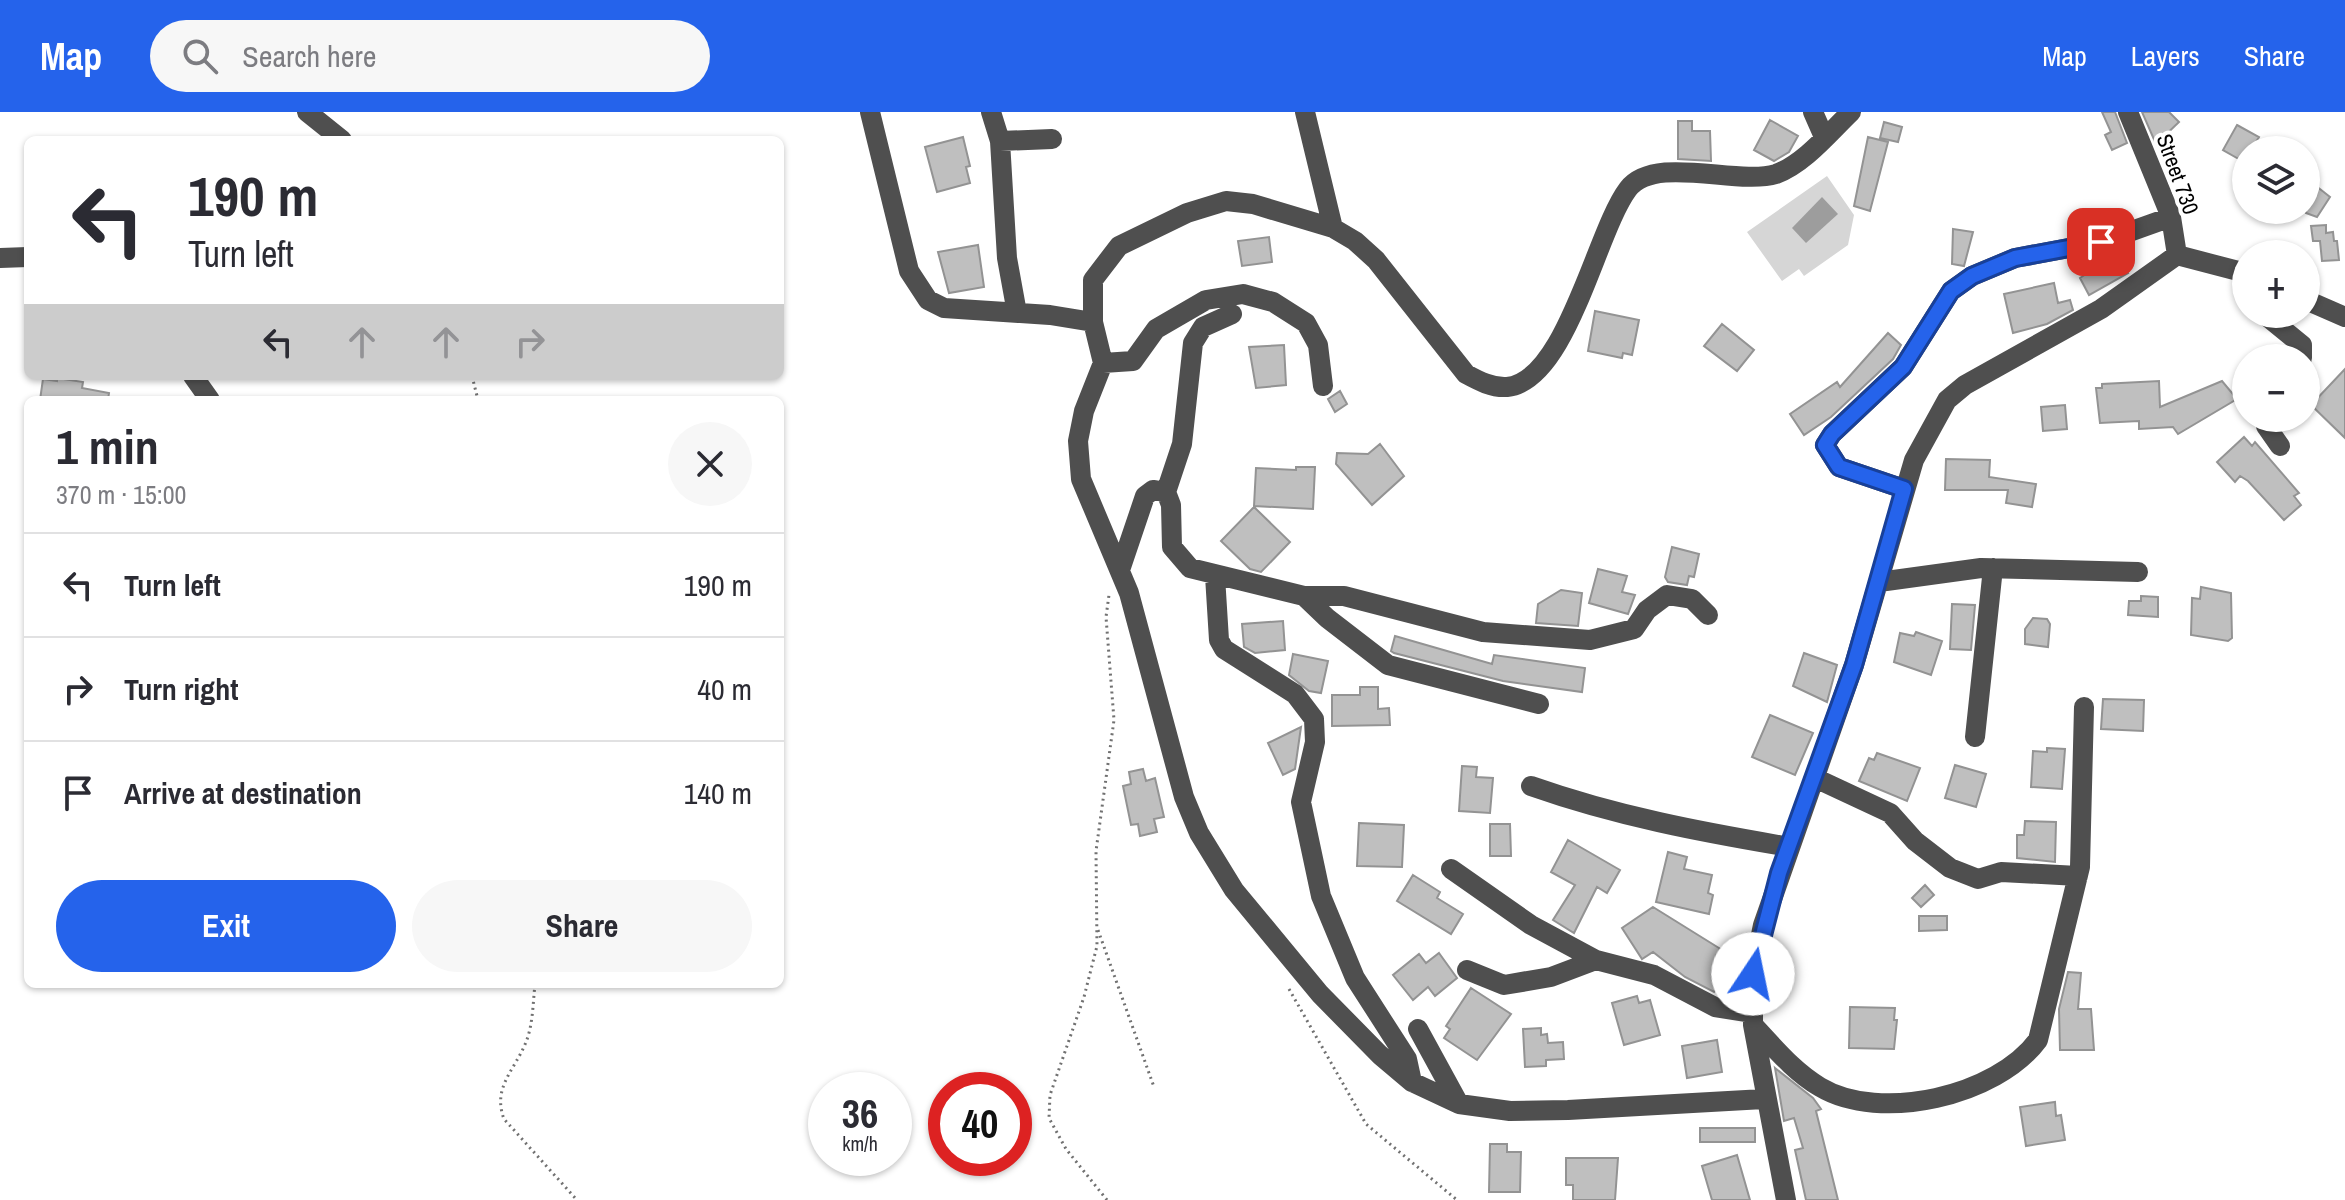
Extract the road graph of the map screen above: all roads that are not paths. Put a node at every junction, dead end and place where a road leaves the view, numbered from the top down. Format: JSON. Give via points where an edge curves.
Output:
{"nodes":[{"id":1,"x":307,"y":112,"type":"edge"},
{"id":2,"x":870,"y":112,"type":"edge"},
{"id":3,"x":991,"y":112,"type":"edge"},
{"id":4,"x":1305,"y":112,"type":"edge"},
{"id":5,"x":1813,"y":112,"type":"edge"},
{"id":6,"x":1851,"y":112,"type":"edge"},
{"id":7,"x":2128,"y":112,"type":"edge"},
{"id":8,"x":337,"y":136,"type":"edge"},
{"id":9,"x":1824,"y":137,"type":"junction"},
{"id":10,"x":1052,"y":139,"type":"dead end"},
{"id":11,"x":1000,"y":141,"type":"junction"},
{"id":12,"x":2171,"y":217,"type":"junction"},
{"id":13,"x":1333,"y":228,"type":"junction"},
{"id":14,"x":2177,"y":255,"type":"junction"},
{"id":15,"x":24,"y":257,"type":"edge"},
{"id":16,"x":0,"y":258,"type":"edge"},
{"id":17,"x":2232,"y":273,"type":"edge"},
{"id":18,"x":2320,"y":306,"type":"edge"},
{"id":19,"x":1017,"y":313,"type":"junction"},
{"id":20,"x":1232,"y":314,"type":"dead end"},
{"id":21,"x":2345,"y":317,"type":"edge"},
{"id":22,"x":1093,"y":322,"type":"junction"},
{"id":23,"x":2281,"y":328,"type":"edge"},
{"id":24,"x":2301,"y":344,"type":"edge"},
{"id":25,"x":1103,"y":363,"type":"junction"},
{"id":26,"x":1323,"y":386,"type":"dead end"},
{"id":27,"x":2270,"y":432,"type":"edge"},
{"id":28,"x":2280,"y":446,"type":"dead end"},
{"id":29,"x":1904,"y":489,"type":"junction"},
{"id":30,"x":1166,"y":492,"type":"junction"},
{"id":31,"x":1993,"y":568,"type":"junction"},
{"id":32,"x":1120,"y":570,"type":"junction"},
{"id":33,"x":2138,"y":572,"type":"dead end"},
{"id":34,"x":1215,"y":576,"type":"junction"},
{"id":35,"x":1879,"y":582,"type":"junction"},
{"id":36,"x":1304,"y":596,"type":"junction"},
{"id":37,"x":1708,"y":615,"type":"dead end"},
{"id":38,"x":1539,"y":704,"type":"dead end"},
{"id":39,"x":2084,"y":707,"type":"dead end"},
{"id":40,"x":1975,"y":737,"type":"dead end"},
{"id":41,"x":1815,"y":778,"type":"junction"},
{"id":42,"x":1531,"y":786,"type":"dead end"},
{"id":43,"x":1790,"y":847,"type":"junction"},
{"id":44,"x":1451,"y":869,"type":"dead end"},
{"id":45,"x":2078,"y":876,"type":"junction"},
{"id":46,"x":1596,"y":960,"type":"junction"},
{"id":47,"x":1467,"y":970,"type":"dead end"},
{"id":48,"x":1753,"y":1019,"type":"junction"},
{"id":49,"x":1418,"y":1029,"type":"dead end"},
{"id":50,"x":1412,"y":1082,"type":"junction"},
{"id":51,"x":1764,"y":1099,"type":"junction"},
{"id":52,"x":1459,"y":1104,"type":"junction"},
{"id":53,"x":1786,"y":1200,"type":"edge"}],
"edges":[{"from":1,"to":8,"type":"street"},
{"from":2,"to":19,"type":"street","via":[[918,289],[944,308]]},
{"from":3,"to":11,"type":"street"},
{"from":4,"to":13,"type":"street"},
{"from":5,"to":9,"type":"street"},
{"from":6,"to":9,"type":"street"},
{"from":7,"to":12,"type":"street","name":"Street 730"},
{"from":9,"to":13,"type":"street","via":[[1772,175],[1654,174],[1630,185],[1565,328],[1526,380],[1507,387],[1484,384],[1466,374],[1376,260]]},
{"from":10,"to":11,"type":"street"},
{"from":11,"to":19,"type":"street","via":[[1007,258]]},
{"from":12,"to":14,"type":"street","name":"Street 730"},
{"from":12,"to":29,"type":"street","via":[[2112,239],[1993,265],[1951,291],[1903,367],[1825,445],[1839,467]]},
{"from":13,"to":22,"type":"street","via":[[1226,201],[1187,213],[1119,246],[1093,280]]},
{"from":14,"to":17,"type":"street"},
{"from":14,"to":29,"type":"street","via":[[2101,309],[1947,400],[1928,428]]},
{"from":15,"to":16,"type":"street"},
{"from":18,"to":21,"type":"street"},
{"from":19,"to":22,"type":"street"},
{"from":20,"to":30,"type":"street","via":[[1203,327],[1193,343],[1182,444]]},
{"from":22,"to":25,"type":"street"},
{"from":23,"to":24,"type":"street"},
{"from":25,"to":26,"type":"street","via":[[1133,361],[1156,329],[1206,300],[1243,294],[1273,302],[1306,323],[1318,345]]},
{"from":25,"to":32,"type":"street","via":[[1084,411],[1077,457],[1081,479]]},
{"from":27,"to":28,"type":"street"},
{"from":29,"to":35,"type":"street"},
{"from":30,"to":32,"type":"street","via":[[1153,490],[1145,496]]},
{"from":30,"to":34,"type":"street","via":[[1172,547],[1190,568]]},
{"from":31,"to":33,"type":"street"},
{"from":31,"to":35,"type":"street"},
{"from":31,"to":40,"type":"street"},
{"from":32,"to":50,"type":"street","via":[[1184,797],[1215,862],[1320,994]]},
{"from":34,"to":36,"type":"street"},
{"from":34,"to":50,"type":"street","via":[[1224,649],[1295,694],[1314,719],[1315,742],[1301,802],[1321,896],[1355,978],[1407,1059]]},
{"from":35,"to":41,"type":"street"},
{"from":36,"to":37,"type":"street","via":[[1344,596],[1483,632],[1590,640],[1634,629],[1667,595],[1692,599]]},
{"from":36,"to":38,"type":"street","via":[[1388,665]]},
{"from":39,"to":45,"type":"street"},
{"from":41,"to":43,"type":"street"},
{"from":41,"to":45,"type":"street","via":[[1890,813],[1950,868],[1978,879],[2001,872]]},
{"from":42,"to":43,"type":"street","via":[[1665,826]]},
{"from":43,"to":48,"type":"street","via":[[1763,925],[1753,974]]},
{"from":44,"to":46,"type":"street","via":[[1531,925]]},
{"from":45,"to":48,"type":"street","via":[[2038,1040],[2006,1068],[1965,1089],[1899,1104],[1843,1097],[1798,1072]]},
{"from":46,"to":47,"type":"street","via":[[1551,977],[1504,985]]},
{"from":46,"to":48,"type":"street","via":[[1654,975],[1715,1007]]},
{"from":48,"to":51,"type":"street"},
{"from":49,"to":52,"type":"street"},
{"from":50,"to":52,"type":"street"},
{"from":51,"to":52,"type":"street","via":[[1510,1111]]},
{"from":51,"to":53,"type":"street"}]}
